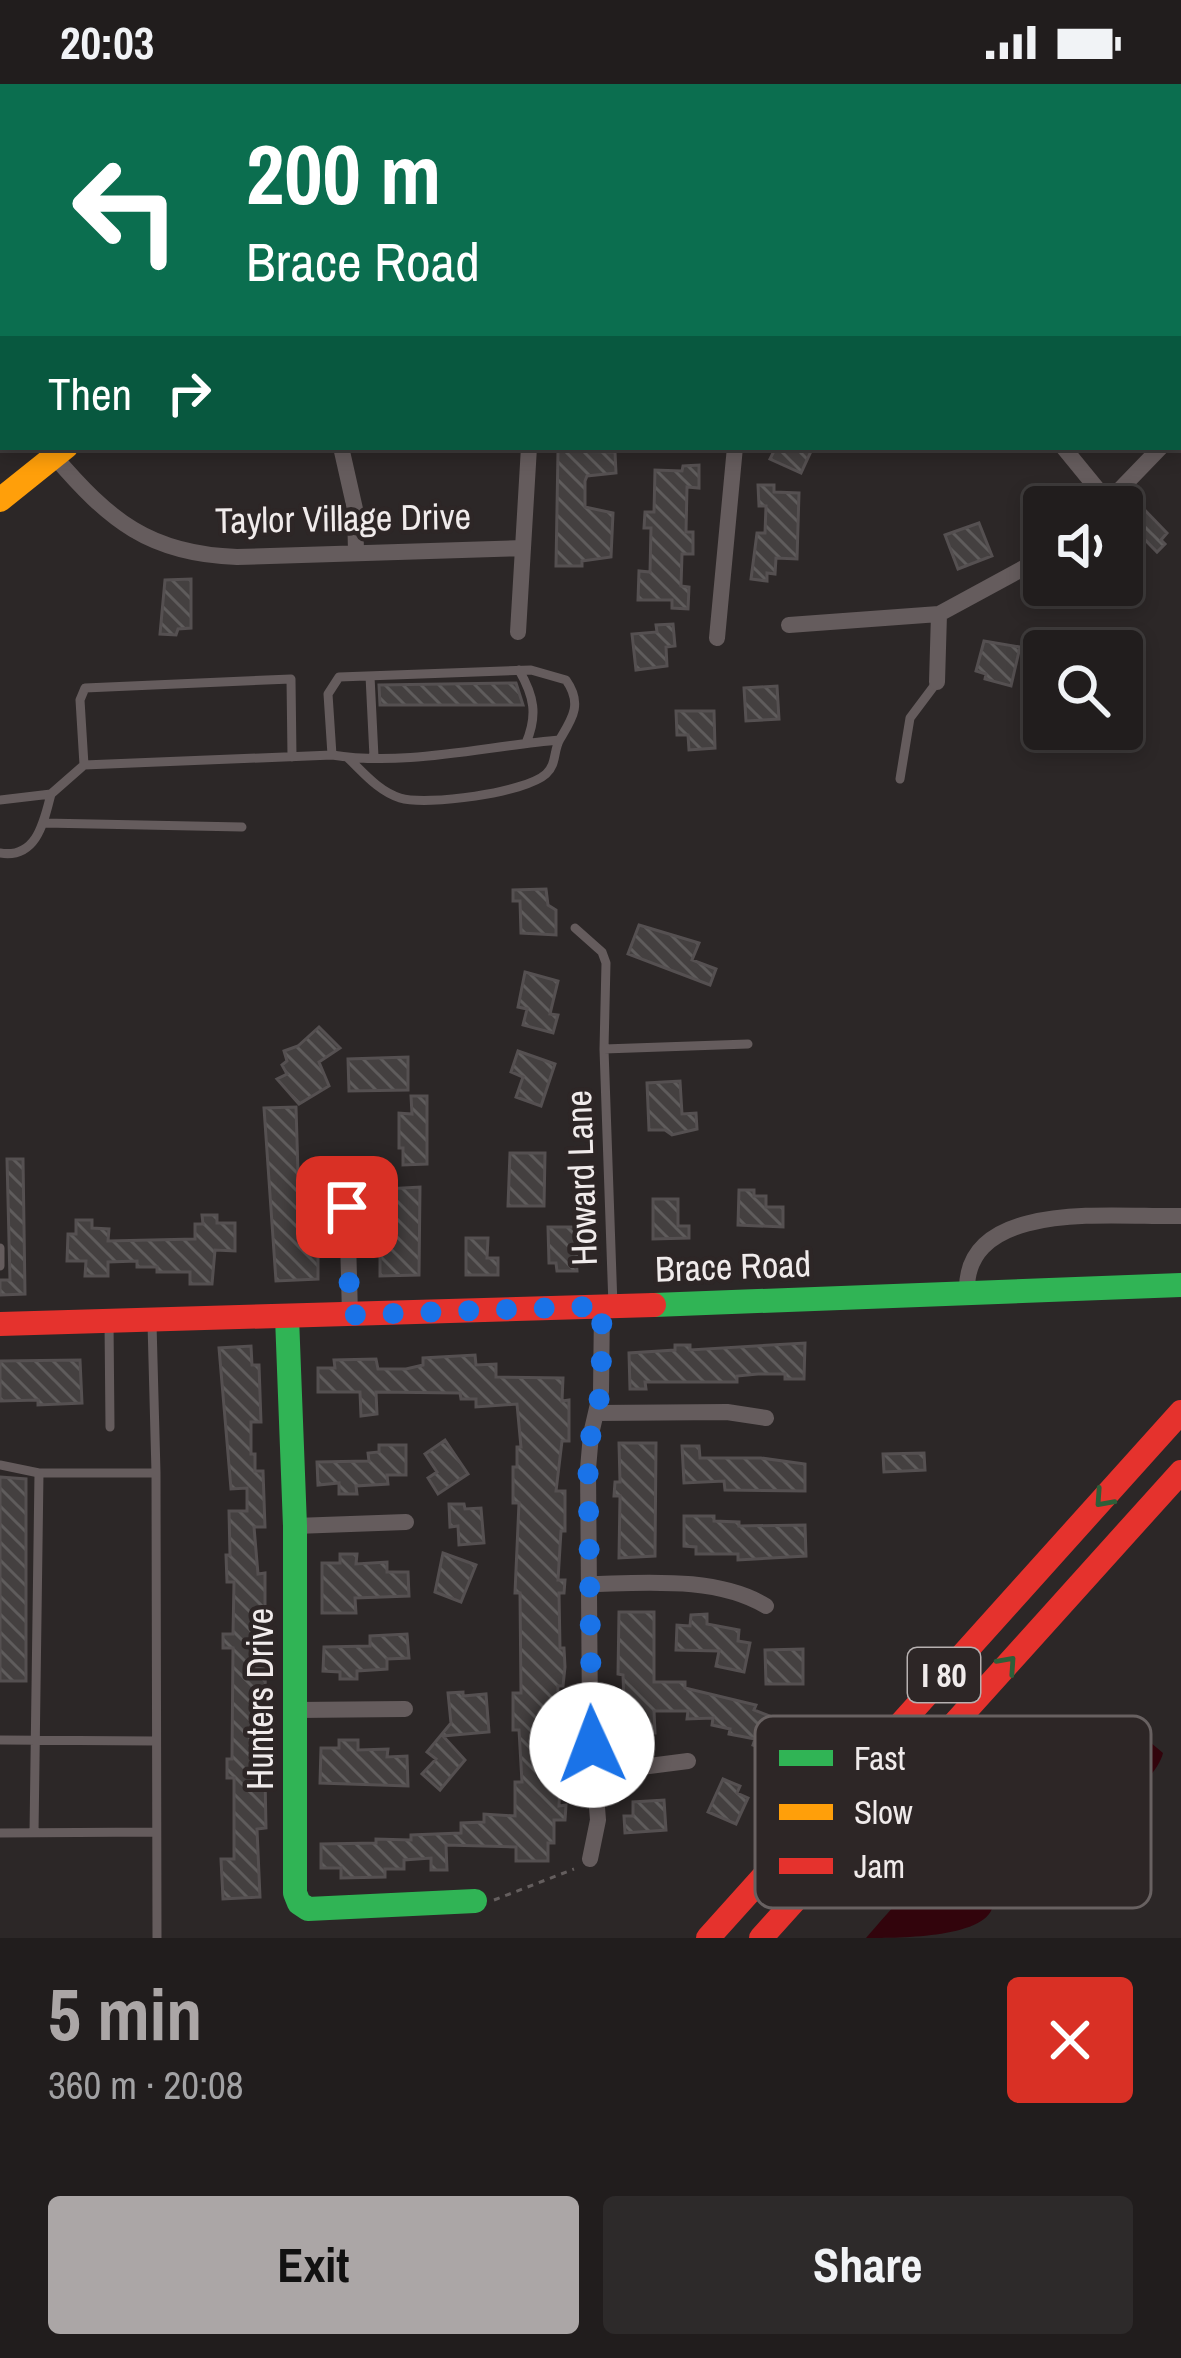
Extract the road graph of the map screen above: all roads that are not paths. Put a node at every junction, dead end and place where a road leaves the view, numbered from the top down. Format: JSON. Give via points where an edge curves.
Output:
{"nodes":[{"id":1,"x":342,"y":450,"type":"edge"},
{"id":2,"x":529,"y":450,"type":"edge"},
{"id":3,"x":735,"y":450,"type":"edge"},
{"id":4,"x":1065,"y":450,"type":"edge"},
{"id":5,"x":1158,"y":450,"type":"edge"},
{"id":6,"x":60,"y":452,"type":"edge"},
{"id":7,"x":1092,"y":486,"type":"edge"},
{"id":8,"x":1124,"y":486,"type":"edge"},
{"id":9,"x":0,"y":500,"type":"edge"},
{"id":10,"x":523,"y":548,"type":"junction"},
{"id":11,"x":356,"y":552,"type":"junction"},
{"id":12,"x":1023,"y":568,"type":"edge"},
{"id":13,"x":939,"y":614,"type":"junction"},
{"id":14,"x":789,"y":625,"type":"dead end"},
{"id":15,"x":518,"y":632,"type":"dead end"},
{"id":16,"x":717,"y":638,"type":"dead end"},
{"id":17,"x":520,"y":670,"type":"junction"},
{"id":18,"x":370,"y":676,"type":"junction"},
{"id":19,"x":937,"y":682,"type":"joint"},
{"id":20,"x":560,"y":740,"type":"junction"},
{"id":21,"x":526,"y":743,"type":"junction"},
{"id":22,"x":332,"y":755,"type":"junction"},
{"id":23,"x":292,"y":757,"type":"junction"},
{"id":24,"x":347,"y":757,"type":"junction"},
{"id":25,"x":374,"y":757,"type":"junction"},
{"id":26,"x":84,"y":765,"type":"junction"},
{"id":27,"x":900,"y":778,"type":"dead end"},
{"id":28,"x":51,"y":794,"type":"junction"},
{"id":29,"x":0,"y":800,"type":"edge"},
{"id":30,"x":44,"y":824,"type":"junction"},
{"id":31,"x":242,"y":827,"type":"dead end"},
{"id":32,"x":0,"y":853,"type":"edge"},
{"id":33,"x":575,"y":928,"type":"dead end"},
{"id":34,"x":748,"y":1044,"type":"dead end"},
{"id":35,"x":604,"y":1049,"type":"junction"},
{"id":36,"x":346,"y":1164,"type":"dead end"},
{"id":37,"x":1181,"y":1216,"type":"edge"},
{"id":38,"x":0,"y":1248,"type":"edge"},
{"id":39,"x":0,"y":1266,"type":"edge"},
{"id":40,"x":1181,"y":1285,"type":"edge"},
{"id":41,"x":967,"y":1293,"type":"junction"},
{"id":42,"x":607,"y":1306,"type":"junction"},
{"id":43,"x":350,"y":1315,"type":"junction"},
{"id":44,"x":287,"y":1317,"type":"junction"},
{"id":45,"x":152,"y":1321,"type":"junction"},
{"id":46,"x":110,"y":1322,"type":"junction"},
{"id":47,"x":0,"y":1324,"type":"edge"},
{"id":48,"x":1181,"y":1412,"type":"edge"},
{"id":49,"x":596,"y":1413,"type":"junction"},
{"id":50,"x":766,"y":1418,"type":"dead end"},
{"id":51,"x":110,"y":1427,"type":"dead end"},
{"id":52,"x":0,"y":1465,"type":"edge"},
{"id":53,"x":1181,"y":1472,"type":"edge"},
{"id":54,"x":39,"y":1473,"type":"junction"},
{"id":55,"x":156,"y":1473,"type":"junction"},
{"id":56,"x":406,"y":1522,"type":"dead end"},
{"id":57,"x":295,"y":1526,"type":"junction"},
{"id":58,"x":589,"y":1584,"type":"junction"},
{"id":59,"x":766,"y":1606,"type":"dead end"},
{"id":60,"x":405,"y":1709,"type":"dead end"},
{"id":61,"x":296,"y":1710,"type":"junction"},
{"id":62,"x":908,"y":1716,"type":"edge"},
{"id":63,"x":961,"y":1716,"type":"edge"},
{"id":64,"x":0,"y":1740,"type":"edge"},
{"id":65,"x":34,"y":1740,"type":"junction"},
{"id":66,"x":155,"y":1741,"type":"junction"},
{"id":67,"x":688,"y":1761,"type":"dead end"},
{"id":68,"x":595,"y":1773,"type":"junction"},
{"id":69,"x":155,"y":1832,"type":"junction"},
{"id":70,"x":0,"y":1833,"type":"edge"},
{"id":71,"x":34,"y":1833,"type":"junction"},
{"id":72,"x":590,"y":1859,"type":"road end"},
{"id":73,"x":755,"y":1886,"type":"edge"},
{"id":74,"x":475,"y":1901,"type":"road end"},
{"id":75,"x":788,"y":1908,"type":"edge"},
{"id":76,"x":157,"y":1938,"type":"edge"},
{"id":77,"x":708,"y":1938,"type":"edge"},
{"id":78,"x":761,"y":1938,"type":"edge"}],
"edges":[{"from":1,"to":11,"type":"street"},
{"from":2,"to":10,"type":"street"},
{"from":3,"to":16,"type":"street"},
{"from":4,"to":7,"type":"street"},
{"from":5,"to":8,"type":"street"},
{"from":6,"to":9,"type":"main road"},
{"from":6,"to":11,"type":"street","name":"Taylor Village Drive","via":[[110,516],[169,546],[225,556]]},
{"from":10,"to":11,"type":"street","name":"Taylor Village Drive"},
{"from":10,"to":15,"type":"street"},
{"from":12,"to":13,"type":"street"},
{"from":13,"to":14,"type":"street"},
{"from":13,"to":19,"type":"street"},
{"from":17,"to":18,"type":"lane"},
{"from":17,"to":20,"type":"lane","via":[[555,674],[571,687],[571,728]]},
{"from":17,"to":21,"type":"lane","via":[[535,706]]},
{"from":18,"to":22,"type":"lane","via":[[339,677],[328,694]]},
{"from":18,"to":25,"type":"lane"},
{"from":19,"to":27,"type":"lane","via":[[910,718]]},
{"from":20,"to":21,"type":"lane"},
{"from":20,"to":24,"type":"lane","via":[[552,770],[531,785],[458,797],[402,799]]},
{"from":21,"to":25,"type":"lane"},
{"from":22,"to":23,"type":"lane"},
{"from":22,"to":24,"type":"lane"},
{"from":23,"to":26,"type":"lane"},
{"from":23,"to":26,"type":"lane","via":[[291,679],[86,688]]},
{"from":24,"to":25,"type":"lane"},
{"from":26,"to":28,"type":"lane"},
{"from":28,"to":29,"type":"lane"},
{"from":28,"to":30,"type":"lane"},
{"from":30,"to":31,"type":"lane"},
{"from":30,"to":32,"type":"lane","via":[[33,844]]},
{"from":33,"to":35,"type":"lane","via":[[606,963]]},
{"from":34,"to":35,"type":"lane","name":"Howard Lane"},
{"from":35,"to":42,"type":"lane","name":"Howard Lane"},
{"from":36,"to":43,"type":"street"},
{"from":37,"to":41,"type":"street","via":[[1014,1226],[977,1248]]},
{"from":38,"to":39,"type":"lane"},
{"from":40,"to":41,"type":"main road","name":"Brace Road"},
{"from":41,"to":42,"type":"main road","name":"Brace Road"},
{"from":42,"to":43,"type":"main road","name":"Brace Road"},
{"from":42,"to":49,"type":"street"},
{"from":43,"to":44,"type":"main road","name":"Brace Road"},
{"from":44,"to":45,"type":"main road","name":"Brace Road"},
{"from":44,"to":57,"type":"main road","name":"Hunters Drive"},
{"from":45,"to":46,"type":"main road","name":"Brace Road"},
{"from":45,"to":55,"type":"lane"},
{"from":46,"to":47,"type":"main road","name":"Brace Road"},
{"from":46,"to":51,"type":"lane"},
{"from":48,"to":62,"type":"main road","number":"I 80","one_way":true},
{"from":49,"to":50,"type":"street"},
{"from":49,"to":58,"type":"street"},
{"from":52,"to":54,"type":"lane"},
{"from":63,"to":53,"type":"main road","number":"I 80","one_way":true},
{"from":54,"to":55,"type":"lane"},
{"from":54,"to":65,"type":"lane"},
{"from":55,"to":66,"type":"lane"},
{"from":56,"to":57,"type":"street"},
{"from":57,"to":61,"type":"main road","name":"Hunters Drive"},
{"from":58,"to":59,"type":"street","via":[[711,1587]]},
{"from":58,"to":68,"type":"street"},
{"from":60,"to":61,"type":"street"},
{"from":61,"to":74,"type":"main road","name":"Hunters Drive","via":[[299,1903],[326,1910]]},
{"from":64,"to":65,"type":"lane"},
{"from":65,"to":66,"type":"lane"},
{"from":65,"to":71,"type":"lane"},
{"from":66,"to":69,"type":"lane"},
{"from":67,"to":68,"type":"street"},
{"from":68,"to":72,"type":"street"},
{"from":69,"to":71,"type":"lane"},
{"from":69,"to":76,"type":"lane"},
{"from":70,"to":71,"type":"lane"},
{"from":73,"to":77,"type":"main road","number":"I 80","one_way":true},
{"from":78,"to":75,"type":"main road","number":"I 80","one_way":true}]}
